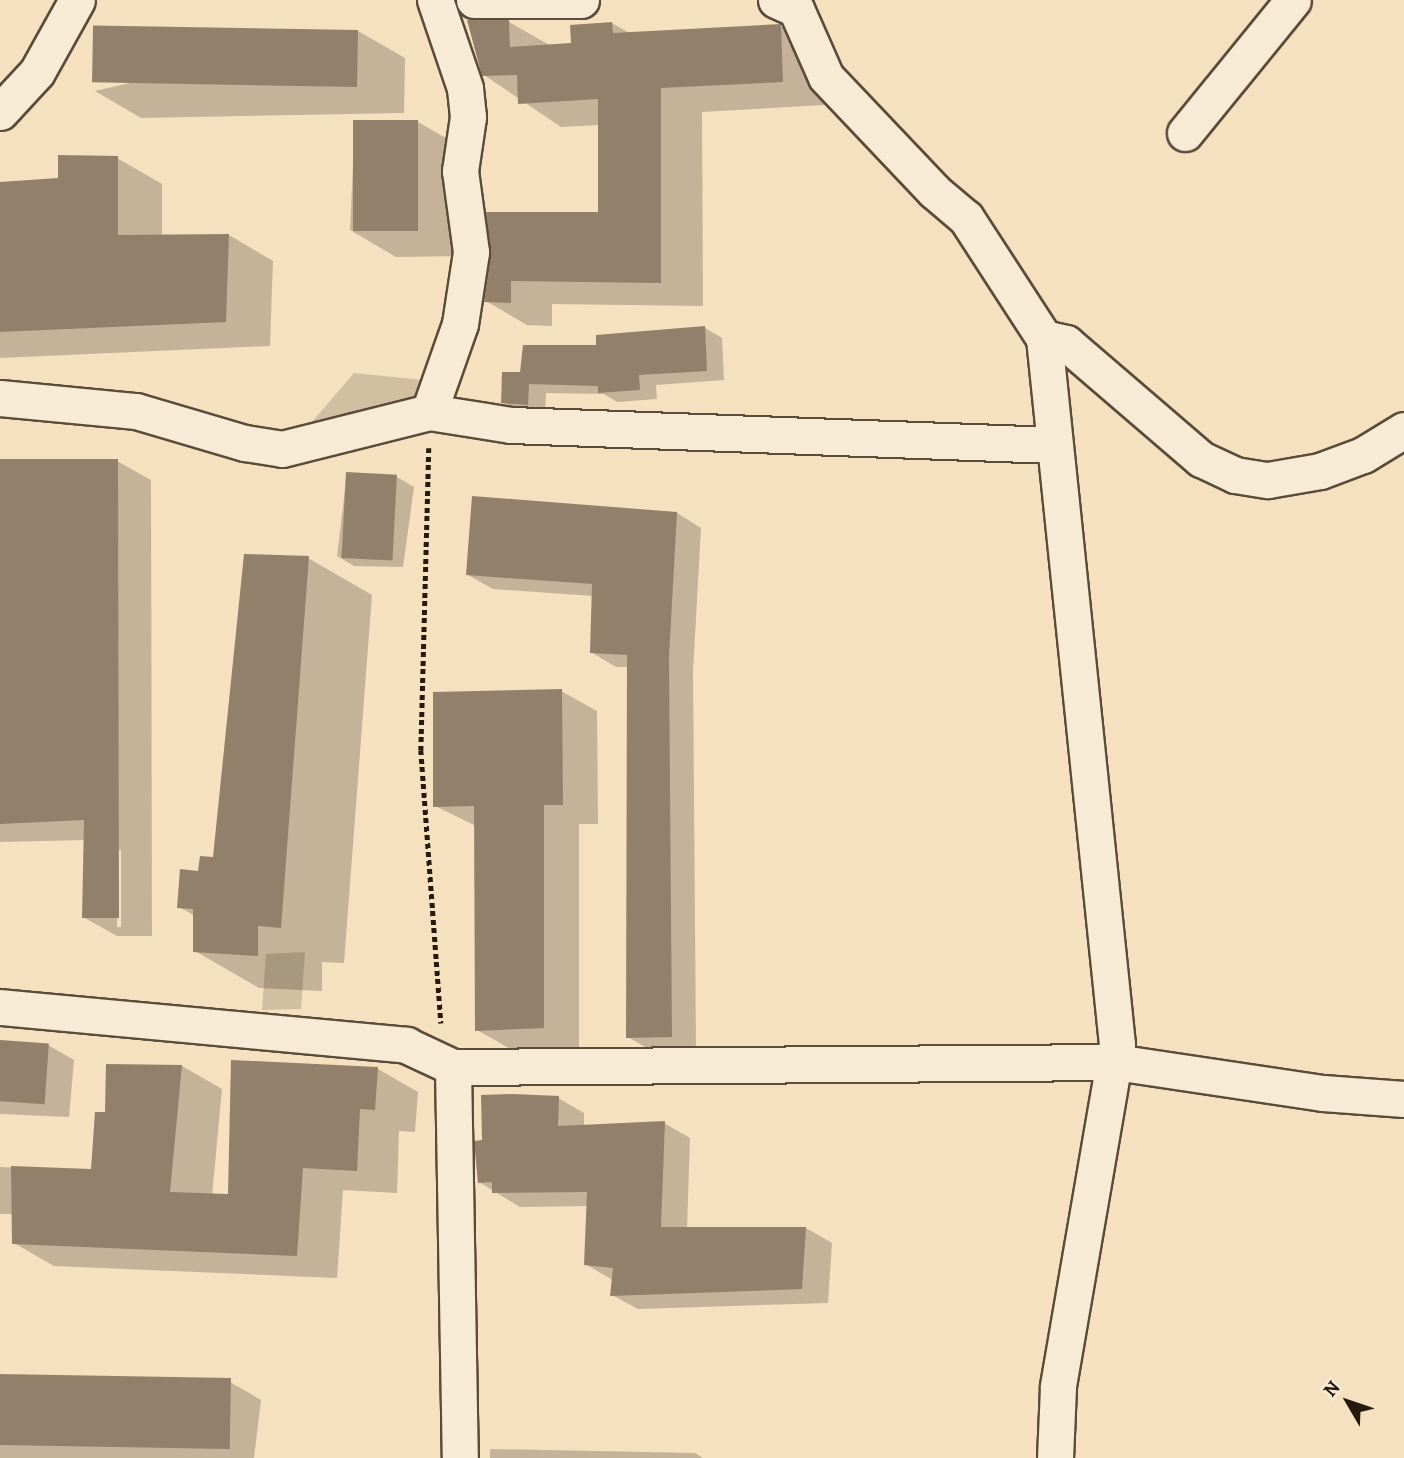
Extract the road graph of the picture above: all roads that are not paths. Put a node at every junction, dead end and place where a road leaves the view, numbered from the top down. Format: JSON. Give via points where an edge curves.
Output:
{"nodes":[{"id":1,"x":78,"y":0,"type":"edge"},
{"id":2,"x":435,"y":0,"type":"edge"},
{"id":3,"x":474,"y":0,"type":"edge"},
{"id":4,"x":581,"y":0,"type":"edge"},
{"id":5,"x":776,"y":0,"type":"edge"},
{"id":6,"x":1293,"y":0,"type":"edge"},
{"id":7,"x":0,"y":112,"type":"edge"},
{"id":8,"x":1185,"y":133,"type":"dead end"},
{"id":9,"x":1044,"y":338,"type":"junction"},
{"id":10,"x":0,"y":398,"type":"edge"},
{"id":11,"x":429,"y":412,"type":"junction"},
{"id":12,"x":1404,"y":430,"type":"edge"},
{"id":13,"x":1053,"y":445,"type":"junction"},
{"id":14,"x":0,"y":1007,"type":"edge"},
{"id":15,"x":1115,"y":1062,"type":"junction"},
{"id":16,"x":453,"y":1068,"type":"junction"},
{"id":17,"x":1404,"y":1099,"type":"edge"},
{"id":18,"x":460,"y":1458,"type":"edge"},
{"id":19,"x":1055,"y":1458,"type":"edge"}],
"edges":[{"from":1,"to":7,"type":"street","via":[[37,72]]},
{"from":2,"to":11,"type":"street","via":[[466,88],[468,117],[460,171],[471,252],[460,324]]},
{"from":3,"to":4,"type":"street"},
{"from":5,"to":9,"type":"street","via":[[796,9],[826,77],[934,191],[966,218]]},
{"from":6,"to":8,"type":"street"},
{"from":9,"to":12,"type":"street","via":[[1066,343],[1201,459],[1235,475],[1268,480],[1320,471],[1363,454]]},
{"from":9,"to":13,"type":"street"},
{"from":10,"to":11,"type":"street","via":[[136,411],[245,443],[282,449]]},
{"from":11,"to":13,"type":"street","via":[[510,425]]},
{"from":13,"to":15,"type":"street","via":[[1117,1044]]},
{"from":14,"to":16,"type":"street","via":[[406,1045]]},
{"from":15,"to":16,"type":"street"},
{"from":15,"to":17,"type":"street","via":[[1323,1093]]},
{"from":15,"to":19,"type":"street","via":[[1058,1387]]},
{"from":16,"to":18,"type":"street"}]}
